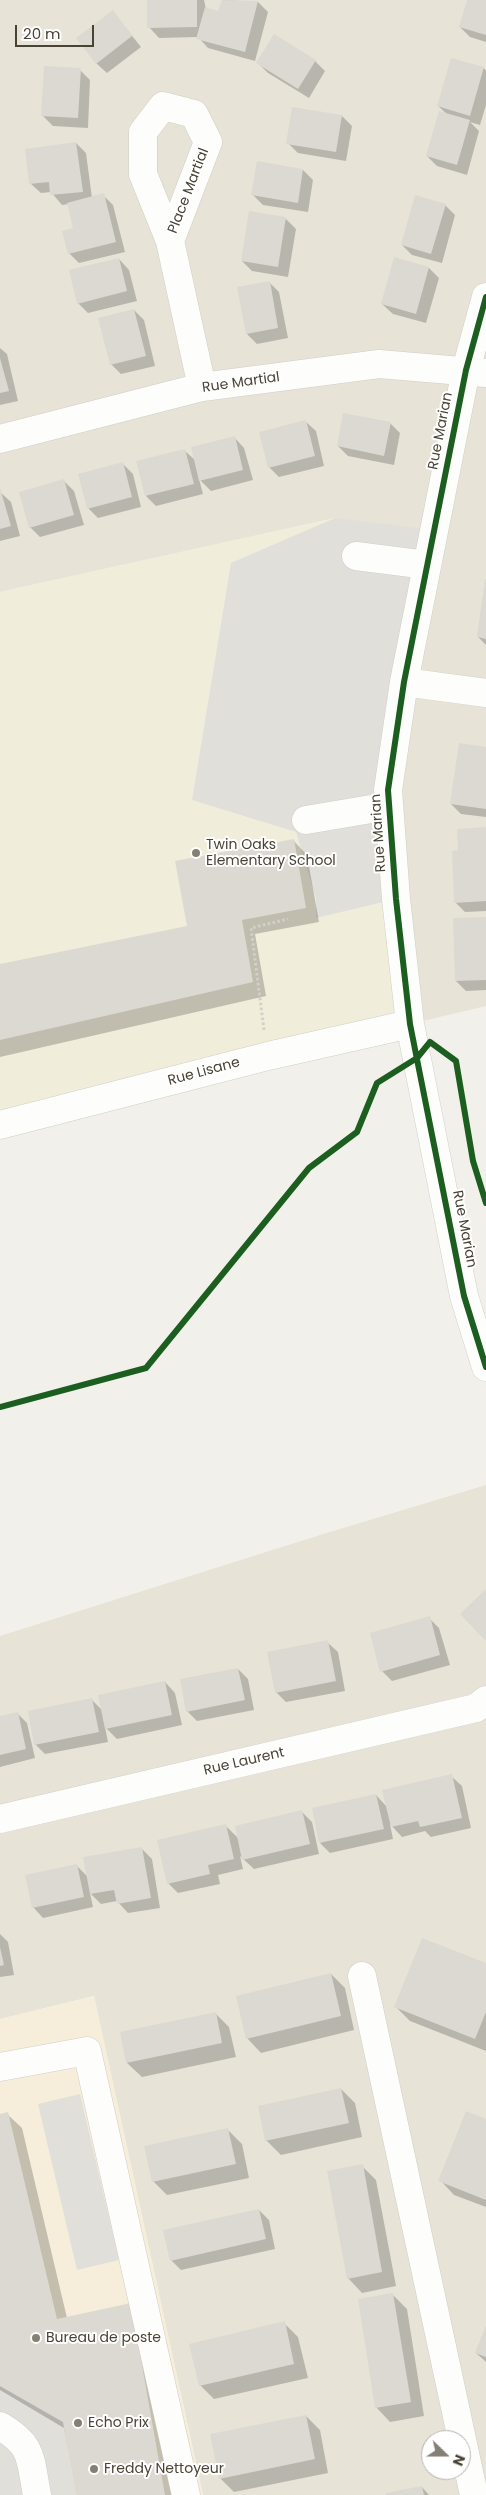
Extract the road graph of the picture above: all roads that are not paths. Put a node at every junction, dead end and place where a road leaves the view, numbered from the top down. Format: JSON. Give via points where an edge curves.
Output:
{"nodes":[{"id":1,"x":170,"y":241,"type":"dead end"},
{"id":2,"x":486,"y":297,"type":"edge"},
{"id":3,"x":476,"y":372,"type":"edge"},
{"id":4,"x":202,"y":387,"type":"junction"},
{"id":5,"x":0,"y":439,"type":"edge"},
{"id":6,"x":356,"y":556,"type":"dead end"},
{"id":7,"x":427,"y":565,"type":"junction"},
{"id":8,"x":404,"y":682,"type":"junction"},
{"id":9,"x":486,"y":693,"type":"edge"},
{"id":10,"x":389,"y":806,"type":"junction"},
{"id":11,"x":306,"y":820,"type":"dead end"},
{"id":12,"x":410,"y":1024,"type":"junction"},
{"id":13,"x":0,"y":1125,"type":"edge"},
{"id":14,"x":486,"y":1367,"type":"edge"},
{"id":15,"x":486,"y":1700,"type":"edge"},
{"id":16,"x":0,"y":1819,"type":"edge"},
{"id":17,"x":362,"y":1976,"type":"dead end"},
{"id":18,"x":0,"y":2066,"type":"edge"},
{"id":19,"x":0,"y":2426,"type":"edge"},
{"id":20,"x":37,"y":2495,"type":"edge"},
{"id":21,"x":186,"y":2495,"type":"edge"},
{"id":22,"x":474,"y":2495,"type":"edge"}],
"edges":[{"from":1,"to":4,"type":"street","name":"Place Martial"},
{"from":2,"to":3,"type":"street","name":"Rue Marian"},
{"from":3,"to":4,"type":"street","name":"Rue Martial","via":[[379,364]]},
{"from":3,"to":7,"type":"street","name":"Rue Marian"},
{"from":4,"to":5,"type":"street","name":"Rue Martial"},
{"from":6,"to":7,"type":"street"},
{"from":7,"to":8,"type":"street","name":"Rue Marian"},
{"from":8,"to":9,"type":"street"},
{"from":8,"to":10,"type":"street","name":"Rue Marian","via":[[388,790]]},
{"from":10,"to":11,"type":"street"},
{"from":10,"to":12,"type":"street","name":"Rue Marian"},
{"from":12,"to":13,"type":"street","name":"Rue Lisane","via":[[268,1056]]},
{"from":12,"to":14,"type":"street","name":"Rue Marian","via":[[464,1296]]},
{"from":15,"to":16,"type":"street","name":"Rue Laurent","via":[[476,1708]]},
{"from":17,"to":22,"type":"street"},
{"from":18,"to":21,"type":"street","via":[[87,2051]]},
{"from":19,"to":20,"type":"street","via":[[13,2433],[27,2448]]}]}
